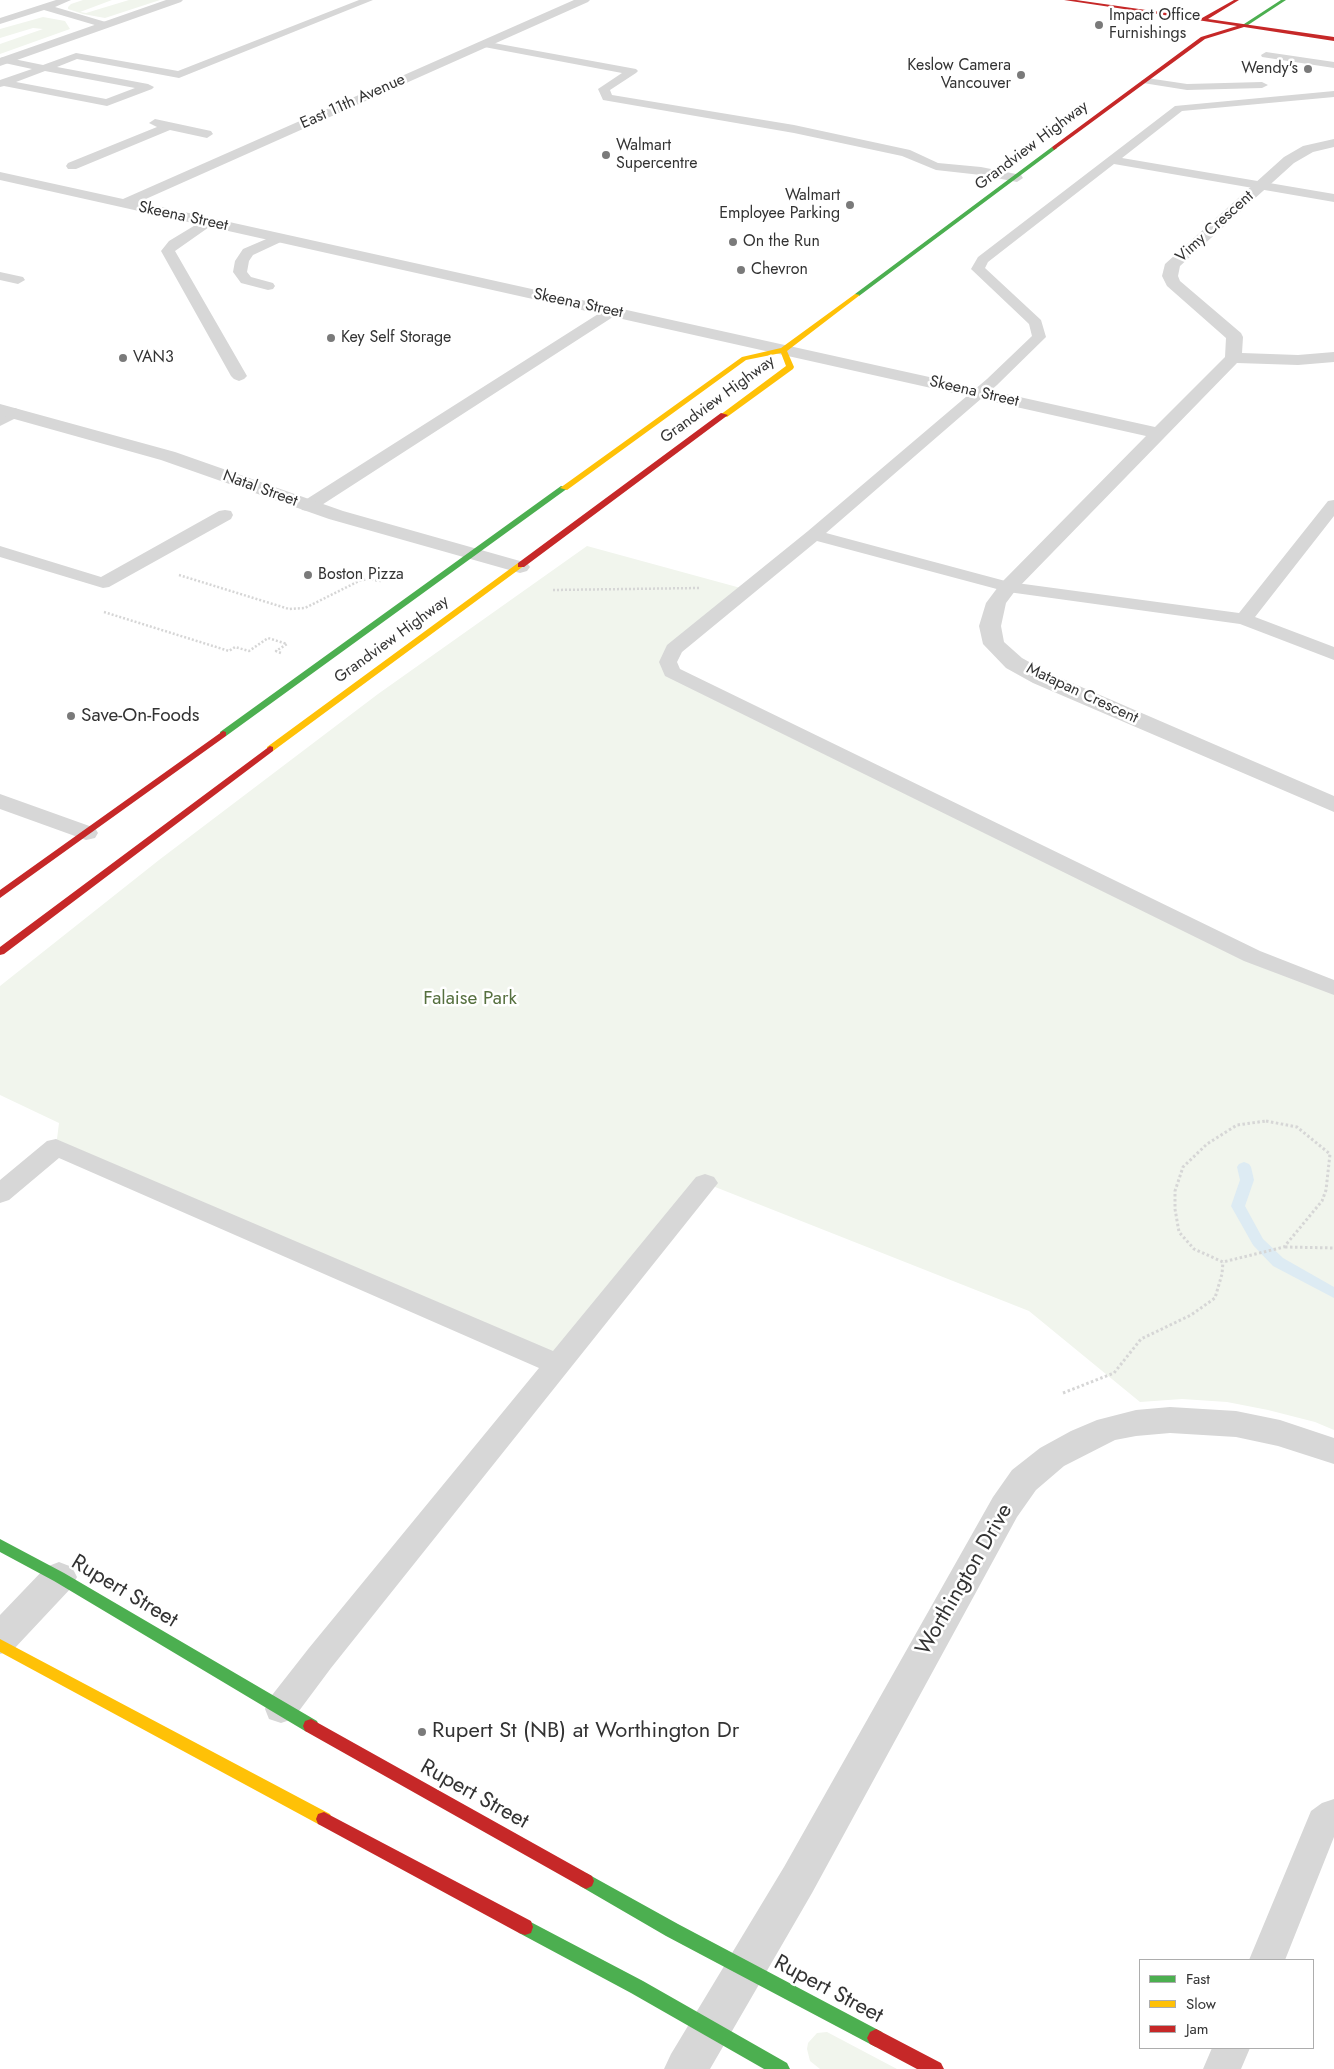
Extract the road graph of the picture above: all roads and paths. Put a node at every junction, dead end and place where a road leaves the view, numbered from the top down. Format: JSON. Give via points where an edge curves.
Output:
{"nodes":[{"id":1,"x":66,"y":0,"type":"edge"},
{"id":2,"x":177,"y":0,"type":"edge"},
{"id":3,"x":368,"y":0,"type":"edge"},
{"id":4,"x":584,"y":0,"type":"edge"},
{"id":5,"x":1066,"y":0,"type":"edge"},
{"id":6,"x":1284,"y":0,"type":"edge"},
{"id":7,"x":1206,"y":3,"type":"dead end"},
{"id":8,"x":1226,"y":6,"type":"junction"},
{"id":9,"x":1243,"y":6,"type":"edge"},
{"id":10,"x":44,"y":8,"type":"junction"},
{"id":11,"x":1266,"y":12,"type":"junction"},
{"id":12,"x":1284,"y":15,"type":"dead end"},
{"id":13,"x":1203,"y":20,"type":"junction"},
{"id":14,"x":0,"y":21,"type":"edge"},
{"id":15,"x":105,"y":25,"type":"junction"},
{"id":16,"x":1243,"y":26,"type":"junction"},
{"id":17,"x":1203,"y":38,"type":"junction"},
{"id":18,"x":1334,"y":39,"type":"edge"},
{"id":19,"x":483,"y":44,"type":"junction"},
{"id":20,"x":1266,"y":55,"type":"dead end"},
{"id":21,"x":2,"y":61,"type":"edge"},
{"id":22,"x":1334,"y":65,"type":"edge"},
{"id":23,"x":44,"y":68,"type":"junction"},
{"id":24,"x":179,"y":75,"type":"junction"},
{"id":25,"x":1147,"y":81,"type":"junction"},
{"id":26,"x":2,"y":83,"type":"edge"},
{"id":27,"x":1276,"y":84,"type":"dead end"},
{"id":28,"x":148,"y":87,"type":"junction"},
{"id":29,"x":1334,"y":94,"type":"edge"},
{"id":30,"x":141,"y":120,"type":"dead end"},
{"id":31,"x":169,"y":126,"type":"junction"},
{"id":32,"x":207,"y":134,"type":"dead end"},
{"id":33,"x":1334,"y":143,"type":"edge"},
{"id":34,"x":1112,"y":160,"type":"junction"},
{"id":35,"x":72,"y":166,"type":"dead end"},
{"id":36,"x":0,"y":176,"type":"edge"},
{"id":37,"x":1017,"y":178,"type":"junction"},
{"id":38,"x":1261,"y":186,"type":"junction"},
{"id":39,"x":1334,"y":198,"type":"edge"},
{"id":40,"x":123,"y":204,"type":"junction"},
{"id":41,"x":207,"y":222,"type":"junction"},
{"id":42,"x":278,"y":238,"type":"junction"},
{"id":43,"x":0,"y":276,"type":"edge"},
{"id":44,"x":18,"y":280,"type":"dead end"},
{"id":45,"x":268,"y":286,"type":"dead end"},
{"id":46,"x":611,"y":312,"type":"junction"},
{"id":47,"x":783,"y":350,"type":"junction"},
{"id":48,"x":1334,"y":357,"type":"edge"},
{"id":49,"x":1233,"y":358,"type":"junction"},
{"id":50,"x":239,"y":376,"type":"dead end"},
{"id":51,"x":978,"y":393,"type":"junction"},
{"id":52,"x":5,"y":414,"type":"edge"},
{"id":53,"x":1156,"y":433,"type":"junction"},
{"id":54,"x":1334,"y":505,"type":"edge"},
{"id":55,"x":308,"y":506,"type":"junction"},
{"id":56,"x":225,"y":515,"type":"dead end"},
{"id":57,"x":814,"y":535,"type":"junction"},
{"id":58,"x":0,"y":551,"type":"edge"},
{"id":59,"x":473,"y":554,"type":"junction"},
{"id":60,"x":520,"y":567,"type":"junction"},
{"id":61,"x":173,"y":573,"type":"dead end"},
{"id":62,"x":382,"y":581,"type":"dead end"},
{"id":63,"x":1008,"y":586,"type":"junction"},
{"id":64,"x":553,"y":590,"type":"dead end"},
{"id":65,"x":748,"y":590,"type":"junction"},
{"id":66,"x":99,"y":611,"type":"dead end"},
{"id":67,"x":1244,"y":619,"type":"junction"},
{"id":68,"x":287,"y":654,"type":"dead end"},
{"id":69,"x":1334,"y":654,"type":"edge"},
{"id":70,"x":0,"y":801,"type":"edge"},
{"id":71,"x":1334,"y":805,"type":"edge"},
{"id":72,"x":86,"y":833,"type":"junction"},
{"id":73,"x":0,"y":895,"type":"edge"},
{"id":74,"x":0,"y":952,"type":"edge"},
{"id":75,"x":1334,"y":988,"type":"edge"},
{"id":76,"x":705,"y":1183,"type":"dead end"},
{"id":77,"x":0,"y":1194,"type":"edge"},
{"id":78,"x":1284,"y":1247,"type":"junction"},
{"id":79,"x":1334,"y":1248,"type":"edge"},
{"id":80,"x":1223,"y":1262,"type":"junction"},
{"id":81,"x":557,"y":1364,"type":"junction"},
{"id":82,"x":1063,"y":1393,"type":"dead end"},
{"id":83,"x":1334,"y":1451,"type":"edge"},
{"id":84,"x":0,"y":1545,"type":"edge"},
{"id":85,"x":59,"y":1577,"type":"junction"},
{"id":86,"x":0,"y":1639,"type":"edge"},
{"id":87,"x":0,"y":1645,"type":"edge"},
{"id":88,"x":282,"y":1709,"type":"junction"},
{"id":89,"x":1334,"y":1814,"type":"edge"},
{"id":90,"x":1267,"y":1959,"type":"edge"},
{"id":91,"x":745,"y":1969,"type":"junction"},
{"id":92,"x":710,"y":2028,"type":"junction"},
{"id":93,"x":1231,"y":2049,"type":"edge"},
{"id":94,"x":686,"y":2069,"type":"edge"},
{"id":95,"x":781,"y":2069,"type":"edge"},
{"id":96,"x":934,"y":2069,"type":"edge"},
{"id":97,"x":1222,"y":2069,"type":"edge"}],
"edges":[{"from":1,"to":10,"type":"lane"},
{"from":2,"to":15,"type":"street"},
{"from":3,"to":24,"type":"lane"},
{"from":4,"to":19,"type":"street","name":"East 11th Avenue"},
{"from":5,"to":13,"type":"main road"},
{"from":6,"to":11,"type":"main road","name":"Grandview Highway"},
{"from":7,"to":8,"type":"main road"},
{"from":8,"to":9,"type":"main road"},
{"from":8,"to":13,"type":"main road"},
{"from":9,"to":11,"type":"main road"},
{"from":10,"to":14,"type":"lane"},
{"from":10,"to":15,"type":"lane"},
{"from":11,"to":12,"type":"main road"},
{"from":11,"to":16,"type":"main road","name":"Grandview Highway"},
{"from":13,"to":16,"type":"main road"},
{"from":13,"to":17,"type":"main road"},
{"from":15,"to":21,"type":"street"},
{"from":16,"to":17,"type":"main road","name":"Grandview Highway"},
{"from":16,"to":18,"type":"main road"},
{"from":17,"to":25,"type":"main road","name":"Grandview Highway"},
{"from":19,"to":37,"type":"lane","via":[[632,71],[604,89],[607,98],[794,129],[906,153],[936,166]]},
{"from":19,"to":40,"type":"street","name":"East 11th Avenue"},
{"from":20,"to":22,"type":"lane"},
{"from":21,"to":23,"type":"lane"},
{"from":23,"to":24,"type":"lane","via":[[76,56]]},
{"from":23,"to":26,"type":"lane"},
{"from":23,"to":28,"type":"lane"},
{"from":24,"to":28,"type":"lane"},
{"from":25,"to":27,"type":"lane","via":[[1187,87]]},
{"from":25,"to":37,"type":"main road","name":"Grandview Highway"},
{"from":26,"to":28,"type":"lane","via":[[107,103]]},
{"from":29,"to":34,"type":"lane","via":[[1179,108]]},
{"from":30,"to":31,"type":"lane"},
{"from":31,"to":32,"type":"lane"},
{"from":31,"to":35,"type":"lane"},
{"from":33,"to":38,"type":"street","name":"Vimy Crescent","via":[[1308,149],[1289,160]]},
{"from":34,"to":38,"type":"lane"},
{"from":34,"to":51,"type":"lane","via":[[983,260],[978,269],[1036,323],[1039,337]]},
{"from":36,"to":40,"type":"street","name":"Skeena Street"},
{"from":37,"to":47,"type":"main road","name":"Grandview Highway"},
{"from":38,"to":39,"type":"lane"},
{"from":38,"to":49,"type":"street","name":"Vimy Crescent","via":[[1178,258],[1171,269],[1173,283],[1235,337]]},
{"from":40,"to":41,"type":"street","name":"Skeena Street"},
{"from":41,"to":42,"type":"street","name":"Skeena Street"},
{"from":41,"to":50,"type":"lane","via":[[168,251]]},
{"from":42,"to":45,"type":"lane","via":[[248,252],[242,261],[240,272],[246,280]]},
{"from":42,"to":46,"type":"street","name":"Skeena Street"},
{"from":43,"to":44,"type":"lane"},
{"from":46,"to":47,"type":"street","name":"Skeena Street"},
{"from":46,"to":55,"type":"lane"},
{"from":47,"to":51,"type":"street","name":"Skeena Street"},
{"from":47,"to":59,"type":"main road","name":"Grandview Highway","via":[[744,358]]},
{"from":47,"to":60,"type":"main road","name":"Grandview Highway","via":[[790,367]]},
{"from":48,"to":49,"type":"street","via":[[1298,360]]},
{"from":49,"to":53,"type":"street","name":"Matapan Crescent"},
{"from":51,"to":53,"type":"street","name":"Skeena Street"},
{"from":51,"to":57,"type":"lane"},
{"from":52,"to":55,"type":"street","name":"Natal Street","via":[[168,456]]},
{"from":53,"to":63,"type":"street","name":"Matapan Crescent"},
{"from":54,"to":67,"type":"lane"},
{"from":55,"to":59,"type":"street","name":"Natal Street"},
{"from":56,"to":58,"type":"lane","via":[[104,583]]},
{"from":57,"to":63,"type":"lane"},
{"from":57,"to":65,"type":"lane"},
{"from":59,"to":60,"type":"street","name":"Natal Street"},
{"from":59,"to":72,"type":"main road","name":"Grandview Highway"},
{"from":60,"to":74,"type":"main road","name":"Grandview Highway"},
{"from":61,"to":62,"type":"path","via":[[289,609],[305,608],[360,581]]},
{"from":63,"to":67,"type":"lane"},
{"from":63,"to":71,"type":"street","name":"Matapan Crescent","via":[[996,602],[990,626],[994,644],[1014,663],[1041,678]]},
{"from":64,"to":65,"type":"path"},
{"from":65,"to":75,"type":"lane","via":[[674,649],[668,662],[672,672],[1252,956]]},
{"from":66,"to":68,"type":"path","via":[[229,651],[235,647],[249,651],[268,638],[287,644],[276,651]]},
{"from":67,"to":69,"type":"lane"},
{"from":70,"to":72,"type":"street"},
{"from":72,"to":73,"type":"main road","name":"Grandview Highway"},
{"from":76,"to":81,"type":"lane"},
{"from":77,"to":81,"type":"lane","via":[[56,1147]]},
{"from":78,"to":79,"type":"path"},
{"from":78,"to":80,"type":"path"},
{"from":78,"to":80,"type":"path","via":[[1322,1201],[1330,1154],[1297,1127],[1266,1121],[1237,1124],[1207,1144],[1183,1167],[1175,1191],[1179,1232],[1194,1248]]},
{"from":80,"to":82,"type":"path","via":[[1215,1298],[1191,1315],[1141,1339],[1114,1373]]},
{"from":81,"to":88,"type":"lane"},
{"from":83,"to":91,"type":"street","name":"Worthington Drive","via":[[1280,1432],[1236,1424],[1162,1420],[1109,1429],[1083,1440],[1052,1457],[1024,1480],[1004,1507],[798,1880]]},
{"from":84,"to":85,"type":"main road","name":"Rupert Street"},
{"from":85,"to":86,"type":"street"},
{"from":85,"to":88,"type":"main road","name":"Rupert Street"},
{"from":87,"to":92,"type":"main road"},
{"from":88,"to":91,"type":"main road","name":"Rupert Street"},
{"from":89,"to":90,"type":"lane","via":[[1323,1822]]},
{"from":91,"to":92,"type":"street","name":"Worthington Drive"},
{"from":91,"to":96,"type":"main road","name":"Rupert Street"},
{"from":92,"to":94,"type":"street","name":"Worthington Drive"},
{"from":92,"to":95,"type":"main road"},
{"from":93,"to":97,"type":"lane"}]}
